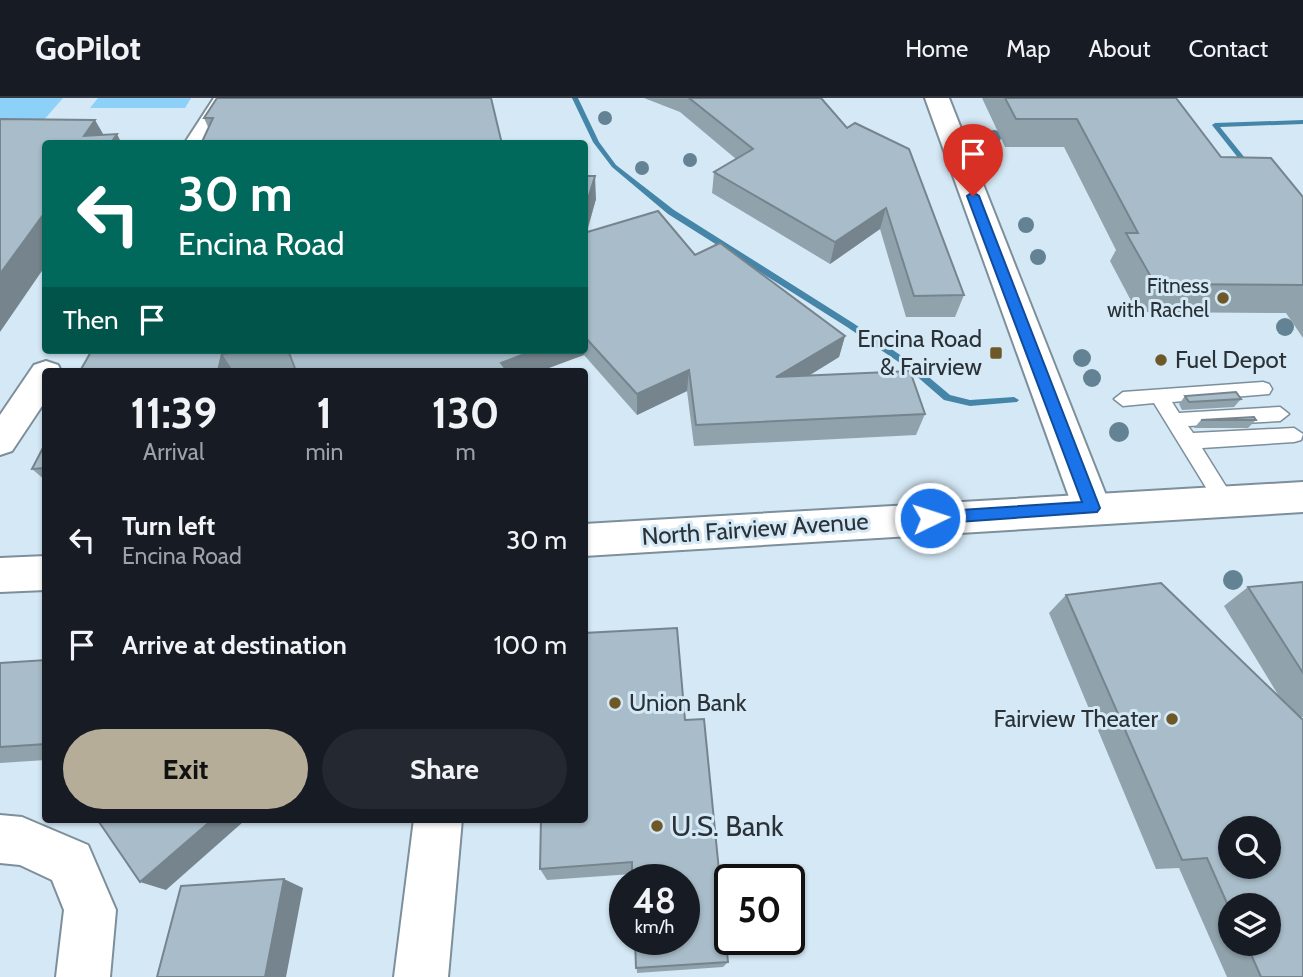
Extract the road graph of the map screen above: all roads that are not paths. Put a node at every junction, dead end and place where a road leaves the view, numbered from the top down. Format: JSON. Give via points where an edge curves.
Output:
{"nodes":[{"id":1,"x":226,"y":98,"type":"edge"},
{"id":2,"x":937,"y":98,"type":"edge"},
{"id":3,"x":199,"y":140,"type":"edge"},
{"id":4,"x":42,"y":378,"type":"edge"},
{"id":5,"x":1263,"y":389,"type":"dead end"},
{"id":6,"x":1159,"y":396,"type":"junction"},
{"id":7,"x":1123,"y":399,"type":"dead end"},
{"id":8,"x":1280,"y":414,"type":"dead end"},
{"id":9,"x":1174,"y":420,"type":"junction"},
{"id":10,"x":1294,"y":435,"type":"dead end"},
{"id":11,"x":1188,"y":441,"type":"junction"},
{"id":12,"x":0,"y":442,"type":"edge"},
{"id":13,"x":1303,"y":497,"type":"edge"},
{"id":14,"x":1225,"y":501,"type":"junction"},
{"id":15,"x":1092,"y":508,"type":"junction"},
{"id":16,"x":588,"y":540,"type":"edge"},
{"id":17,"x":42,"y":573,"type":"edge"},
{"id":18,"x":0,"y":575,"type":"edge"},
{"id":19,"x":438,"y":823,"type":"edge"},
{"id":20,"x":0,"y":839,"type":"edge"},
{"id":21,"x":83,"y":977,"type":"edge"},
{"id":22,"x":421,"y":977,"type":"edge"}],
"edges":[{"from":1,"to":3,"type":"street"},
{"from":2,"to":15,"type":"street"},
{"from":4,"to":12,"type":"street"},
{"from":5,"to":6,"type":"lane"},
{"from":6,"to":7,"type":"lane"},
{"from":6,"to":9,"type":"lane"},
{"from":8,"to":9,"type":"lane"},
{"from":9,"to":11,"type":"lane"},
{"from":10,"to":11,"type":"lane"},
{"from":11,"to":14,"type":"lane"},
{"from":13,"to":14,"type":"street","name":"North Fairview Avenue"},
{"from":14,"to":15,"type":"street","name":"North Fairview Avenue"},
{"from":15,"to":16,"type":"street","name":"North Fairview Avenue"},
{"from":17,"to":18,"type":"street"},
{"from":19,"to":22,"type":"street"},
{"from":20,"to":21,"type":"street","via":[[22,841],[70,863],[90,910]]}]}
